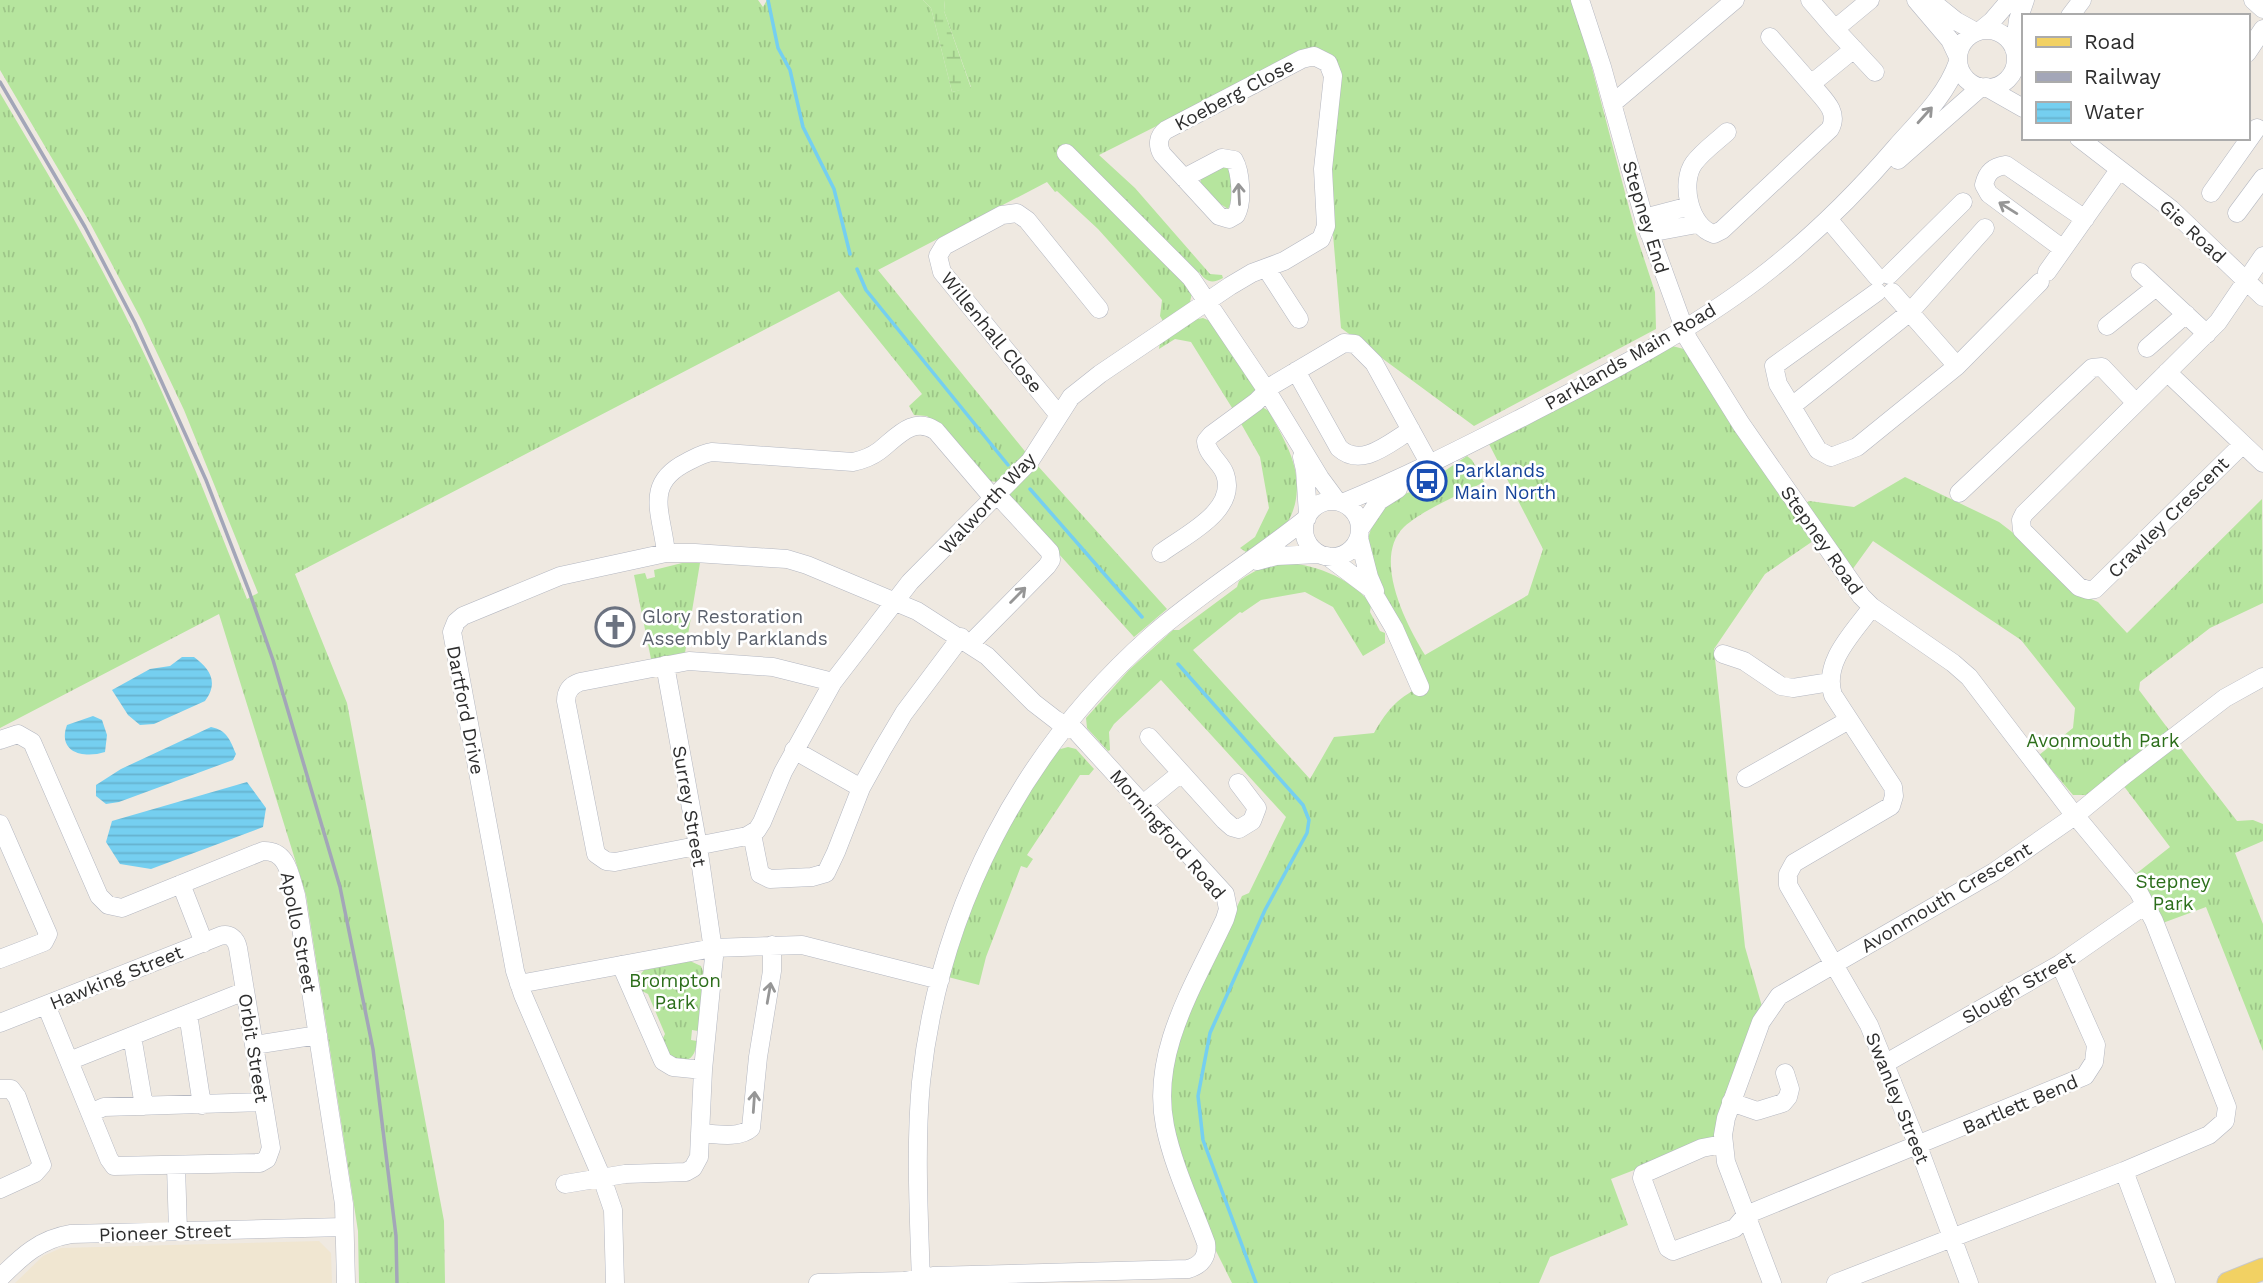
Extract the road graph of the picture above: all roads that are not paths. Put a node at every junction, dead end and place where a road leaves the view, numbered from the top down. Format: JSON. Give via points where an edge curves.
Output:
{"nodes":[{"id":1,"x":1580,"y":0,"type":"edge"},
{"id":2,"x":1735,"y":0,"type":"edge"},
{"id":3,"x":1810,"y":0,"type":"edge"},
{"id":4,"x":1870,"y":0,"type":"edge"},
{"id":5,"x":1916,"y":0,"type":"edge"},
{"id":6,"x":1930,"y":0,"type":"edge"},
{"id":7,"x":2010,"y":0,"type":"edge"},
{"id":8,"x":2025,"y":0,"type":"edge"},
{"id":9,"x":2253,"y":0,"type":"edge"},
{"id":10,"x":2263,"y":9,"type":"edge"},
{"id":11,"x":1835,"y":29,"type":"junction"},
{"id":12,"x":2263,"y":29,"type":"edge"},
{"id":13,"x":1978,"y":31,"type":"junction"},
{"id":14,"x":1770,"y":37,"type":"dead end"},
{"id":15,"x":1854,"y":50,"type":"junction"},
{"id":16,"x":2249,"y":50,"type":"edge"},
{"id":17,"x":2014,"y":57,"type":"junction"},
{"id":18,"x":1958,"y":59,"type":"junction"},
{"id":19,"x":1875,"y":72,"type":"dead end"},
{"id":20,"x":1811,"y":84,"type":"junction"},
{"id":21,"x":2022,"y":85,"type":"edge"},
{"id":22,"x":1983,"y":87,"type":"junction"},
{"id":23,"x":1612,"y":104,"type":"junction"},
{"id":24,"x":2022,"y":107,"type":"edge"},
{"id":25,"x":2261,"y":126,"type":"edge"},
{"id":26,"x":1727,"y":132,"type":"dead end"},
{"id":27,"x":2068,"y":140,"type":"edge"},
{"id":28,"x":2082,"y":140,"type":"edge"},
{"id":29,"x":1066,"y":153,"type":"dead end"},
{"id":30,"x":2119,"y":170,"type":"junction"},
{"id":31,"x":1184,"y":178,"type":"dead end"},
{"id":32,"x":2263,"y":178,"type":"edge"},
{"id":33,"x":1864,"y":184,"type":"junction"},
{"id":34,"x":2211,"y":193,"type":"dead end"},
{"id":35,"x":1963,"y":202,"type":"dead end"},
{"id":36,"x":1690,"y":206,"type":"junction"},
{"id":37,"x":2237,"y":213,"type":"dead end"},
{"id":38,"x":2084,"y":219,"type":"junction"},
{"id":39,"x":1829,"y":220,"type":"junction"},
{"id":40,"x":1698,"y":224,"type":"junction"},
{"id":41,"x":1646,"y":226,"type":"junction"},
{"id":42,"x":1985,"y":228,"type":"dead end"},
{"id":43,"x":2063,"y":248,"type":"junction"},
{"id":44,"x":2263,"y":256,"type":"edge"},
{"id":45,"x":1266,"y":268,"type":"junction"},
{"id":46,"x":2140,"y":272,"type":"dead end"},
{"id":47,"x":1883,"y":284,"type":"junction"},
{"id":48,"x":2157,"y":286,"type":"junction"},
{"id":49,"x":2252,"y":287,"type":"edge"},
{"id":50,"x":1208,"y":300,"type":"junction"},
{"id":51,"x":1099,"y":309,"type":"dead end"},
{"id":52,"x":1910,"y":312,"type":"junction"},
{"id":53,"x":2186,"y":314,"type":"junction"},
{"id":54,"x":1299,"y":318,"type":"dead end"},
{"id":55,"x":2107,"y":326,"type":"dead end"},
{"id":56,"x":1685,"y":329,"type":"junction"},
{"id":57,"x":2207,"y":334,"type":"junction"},
{"id":58,"x":2147,"y":348,"type":"dead end"},
{"id":59,"x":1957,"y":366,"type":"junction"},
{"id":60,"x":1296,"y":371,"type":"junction"},
{"id":61,"x":2167,"y":372,"type":"junction"},
{"id":62,"x":1267,"y":391,"type":"junction"},
{"id":63,"x":2136,"y":403,"type":"junction"},
{"id":64,"x":1792,"y":407,"type":"junction"},
{"id":65,"x":1058,"y":414,"type":"junction"},
{"id":66,"x":1411,"y":430,"type":"junction"},
{"id":67,"x":1291,"y":431,"type":"junction"},
{"id":68,"x":2243,"y":444,"type":"junction"},
{"id":69,"x":1449,"y":456,"type":"junction"},
{"id":70,"x":1429,"y":463,"type":"junction"},
{"id":71,"x":2263,"y":463,"type":"edge"},
{"id":72,"x":1959,"y":493,"type":"dead end"},
{"id":73,"x":996,"y":497,"type":"junction"},
{"id":74,"x":1340,"y":502,"type":"junction"},
{"id":75,"x":1308,"y":516,"type":"junction"},
{"id":76,"x":1360,"y":533,"type":"junction"},
{"id":77,"x":666,"y":553,"type":"junction"},
{"id":78,"x":1161,"y":553,"type":"dead end"},
{"id":79,"x":1323,"y":555,"type":"junction"},
{"id":80,"x":1214,"y":586,"type":"junction"},
{"id":81,"x":895,"y":602,"type":"junction"},
{"id":82,"x":1872,"y":607,"type":"junction"},
{"id":83,"x":1384,"y":611,"type":"junction"},
{"id":84,"x":965,"y":641,"type":"junction"},
{"id":85,"x":1723,"y":654,"type":"dead end"},
{"id":86,"x":665,"y":665,"type":"junction"},
{"id":87,"x":2263,"y":677,"type":"edge"},
{"id":88,"x":833,"y":682,"type":"junction"},
{"id":89,"x":1830,"y":682,"type":"junction"},
{"id":90,"x":1420,"y":687,"type":"dead end"},
{"id":91,"x":1849,"y":720,"type":"junction"},
{"id":92,"x":1067,"y":727,"type":"junction"},
{"id":93,"x":1149,"y":737,"type":"dead end"},
{"id":94,"x":0,"y":740,"type":"edge"},
{"id":95,"x":794,"y":750,"type":"junction"},
{"id":96,"x":1181,"y":773,"type":"junction"},
{"id":97,"x":1746,"y":778,"type":"dead end"},
{"id":98,"x":1238,"y":783,"type":"dead end"},
{"id":99,"x":861,"y":788,"type":"junction"},
{"id":100,"x":1143,"y":804,"type":"junction"},
{"id":101,"x":2077,"y":815,"type":"junction"},
{"id":102,"x":0,"y":824,"type":"edge"},
{"id":103,"x":752,"y":834,"type":"junction"},
{"id":104,"x":698,"y":846,"type":"junction"},
{"id":105,"x":181,"y":884,"type":"junction"},
{"id":106,"x":2145,"y":905,"type":"junction"},
{"id":107,"x":233,"y":937,"type":"joint"},
{"id":108,"x":204,"y":943,"type":"junction"},
{"id":109,"x":772,"y":945,"type":"junction"},
{"id":110,"x":713,"y":948,"type":"junction"},
{"id":111,"x":0,"y":959,"type":"edge"},
{"id":112,"x":1834,"y":964,"type":"junction"},
{"id":113,"x":2060,"y":964,"type":"junction"},
{"id":114,"x":621,"y":965,"type":"junction"},
{"id":115,"x":940,"y":980,"type":"junction"},
{"id":116,"x":519,"y":984,"type":"junction"},
{"id":117,"x":245,"y":991,"type":"junction"},
{"id":118,"x":46,"y":1005,"type":"junction"},
{"id":119,"x":188,"y":1014,"type":"junction"},
{"id":120,"x":0,"y":1023,"type":"edge"},
{"id":121,"x":318,"y":1035,"type":"junction"},
{"id":122,"x":132,"y":1036,"type":"junction"},
{"id":123,"x":254,"y":1045,"type":"junction"},
{"id":124,"x":69,"y":1061,"type":"junction"},
{"id":125,"x":1886,"y":1063,"type":"junction"},
{"id":126,"x":703,"y":1070,"type":"junction"},
{"id":127,"x":1785,"y":1073,"type":"dead end"},
{"id":128,"x":0,"y":1089,"type":"edge"},
{"id":129,"x":263,"y":1102,"type":"junction"},
{"id":130,"x":1731,"y":1102,"type":"junction"},
{"id":131,"x":202,"y":1105,"type":"junction"},
{"id":132,"x":144,"y":1106,"type":"junction"},
{"id":133,"x":90,"y":1113,"type":"junction"},
{"id":134,"x":700,"y":1133,"type":"junction"},
{"id":135,"x":1723,"y":1144,"type":"junction"},
{"id":136,"x":1918,"y":1146,"type":"junction"},
{"id":137,"x":176,"y":1166,"type":"junction"},
{"id":138,"x":2124,"y":1171,"type":"junction"},
{"id":139,"x":602,"y":1178,"type":"junction"},
{"id":140,"x":565,"y":1184,"type":"dead end"},
{"id":141,"x":0,"y":1189,"type":"edge"},
{"id":142,"x":1746,"y":1215,"type":"junction"},
{"id":143,"x":344,"y":1227,"type":"junction"},
{"id":144,"x":178,"y":1231,"type":"junction"},
{"id":145,"x":1954,"y":1237,"type":"junction"},
{"id":146,"x":2263,"y":1269,"type":"edge"},
{"id":147,"x":0,"y":1278,"type":"edge"},
{"id":148,"x":921,"y":1281,"type":"edge"},
{"id":149,"x":346,"y":1283,"type":"edge"},
{"id":150,"x":615,"y":1283,"type":"edge"},
{"id":151,"x":818,"y":1283,"type":"edge"},
{"id":152,"x":1772,"y":1283,"type":"edge"},
{"id":153,"x":1836,"y":1283,"type":"edge"},
{"id":154,"x":1969,"y":1283,"type":"edge"},
{"id":155,"x":2166,"y":1283,"type":"edge"},
{"id":156,"x":2228,"y":1283,"type":"edge"}],
"edges":[{"from":1,"to":23,"type":"street","name":"Stepney End"},
{"from":2,"to":23,"type":"street"},
{"from":3,"to":11,"type":"street"},
{"from":4,"to":11,"type":"street"},
{"from":5,"to":18,"type":"street","via":[[1950,40]]},
{"from":6,"to":13,"type":"street"},
{"from":7,"to":13,"type":"street"},
{"from":8,"to":17,"type":"street"},
{"from":9,"to":10,"type":"street"},
{"from":11,"to":15,"type":"street"},
{"from":12,"to":16,"type":"street"},
{"from":13,"to":17,"type":"street","via":[[2003,34]]},
{"from":13,"to":18,"type":"street","via":[[1963,42]]},
{"from":14,"to":20,"type":"street"},
{"from":15,"to":19,"type":"street"},
{"from":15,"to":20,"type":"street"},
{"from":17,"to":21,"type":"street"},
{"from":17,"to":22,"type":"street","via":[[2011,75]]},
{"from":18,"to":22,"type":"street","via":[[1965,77]]},
{"from":33,"to":18,"type":"street","name":"Parklands Main Road","one_way":true,"via":[[1935,103]]},
{"from":20,"to":40,"type":"street","via":[[1834,112],[1830,129],[1722,230],[1714,234]]},
{"from":22,"to":24,"type":"street"},
{"from":22,"to":33,"type":"street","name":"Parklands Main Road"},
{"from":23,"to":41,"type":"street","name":"Stepney End"},
{"from":25,"to":34,"type":"street"},
{"from":26,"to":36,"type":"street","via":[[1694,163]]},
{"from":27,"to":30,"type":"street","name":"Gie Road"},
{"from":28,"to":30,"type":"street","name":"Gie Road"},
{"from":29,"to":50,"type":"street"},
{"from":30,"to":38,"type":"street"},
{"from":30,"to":49,"type":"street","name":"Gie Road","via":[[2171,209]]},
{"from":31,"to":45,"type":"street","name":"Koeberg Close","via":[[1160,150],[1160,137],[1166,130],[1309,56],[1328,63],[1334,76],[1323,169],[1326,231],[1314,245]]},
{"from":32,"to":37,"type":"street"},
{"from":33,"to":39,"type":"street","name":"Parklands Main Road"},
{"from":35,"to":47,"type":"street"},
{"from":36,"to":40,"type":"street"},
{"from":36,"to":41,"type":"street"},
{"from":38,"to":43,"type":"street"},
{"from":43,"to":38,"type":"street","one_way":true,"via":[[1989,194],[1984,185],[1989,172],[2006,165]]},
{"from":39,"to":47,"type":"street"},
{"from":39,"to":56,"type":"street","name":"Parklands Main Road","via":[[1757,279]]},
{"from":40,"to":41,"type":"street"},
{"from":41,"to":56,"type":"street","name":"Stepney End"},
{"from":42,"to":52,"type":"street"},
{"from":43,"to":59,"type":"street","via":[[2044,277]]},
{"from":44,"to":49,"type":"street","name":"Crawley Crescent"},
{"from":45,"to":50,"type":"street","name":"Koeberg Close"},
{"from":45,"to":54,"type":"street"},
{"from":46,"to":48,"type":"street"},
{"from":47,"to":52,"type":"street"},
{"from":47,"to":64,"type":"street","via":[[1774,366],[1778,384]]},
{"from":48,"to":53,"type":"street"},
{"from":48,"to":55,"type":"street"},
{"from":49,"to":57,"type":"street","name":"Crawley Crescent"},
{"from":50,"to":62,"type":"street"},
{"from":50,"to":65,"type":"street","name":"Walworth Way","via":[[1100,374]]},
{"from":51,"to":65,"type":"street","name":"Willenhall Close","via":[[1017,213],[1002,215],[947,243],[939,252],[942,272]]},
{"from":52,"to":59,"type":"street"},
{"from":52,"to":64,"type":"street"},
{"from":53,"to":57,"type":"street"},
{"from":53,"to":58,"type":"street"},
{"from":56,"to":69,"type":"street","name":"Parklands Main Road"},
{"from":56,"to":82,"type":"street","name":"Stepney Road","via":[[1741,424],[1845,576]]},
{"from":57,"to":61,"type":"street","name":"Crawley Crescent"},
{"from":59,"to":64,"type":"street","via":[[1857,447],[1831,457],[1818,450]]},
{"from":60,"to":62,"type":"street"},
{"from":60,"to":66,"type":"street","via":[[1347,455],[1368,455]]},
{"from":60,"to":66,"type":"street","via":[[1344,343],[1355,344],[1374,363]]},
{"from":61,"to":63,"type":"street","name":"Crawley Crescent"},
{"from":61,"to":68,"type":"street","name":"Crawley Crescent"},
{"from":62,"to":67,"type":"street"},
{"from":62,"to":78,"type":"street","via":[[1206,441],[1224,472],[1225,499],[1214,514]]},
{"from":63,"to":68,"type":"street","name":"Crawley Crescent","via":[[2021,520],[2024,533],[2081,589],[2097,588]]},
{"from":63,"to":72,"type":"street","via":[[2102,367],[2092,368]]},
{"from":65,"to":73,"type":"street","name":"Walworth Way","via":[[1030,461]]},
{"from":66,"to":70,"type":"street"},
{"from":67,"to":74,"type":"street"},
{"from":67,"to":75,"type":"street","via":[[1305,470]]},
{"from":68,"to":71,"type":"street"},
{"from":69,"to":70,"type":"street","name":"Parklands Main Road"},
{"from":69,"to":76,"type":"street","name":"Parklands Main Road","via":[[1379,501]]},
{"from":70,"to":74,"type":"street","name":"Parklands Main Road"},
{"from":73,"to":77,"type":"street","via":[[936,431],[921,425],[905,430],[872,456],[853,462],[708,452],[674,469],[660,485]]},
{"from":73,"to":81,"type":"street","name":"Walworth Way"},
{"from":84,"to":73,"type":"street","one_way":true,"via":[[1051,560],[1049,549]]},
{"from":74,"to":75,"type":"street","via":[[1318,505]]},
{"from":74,"to":76,"type":"street","via":[[1355,513]]},
{"from":75,"to":79,"type":"street","via":[[1306,538]]},
{"from":75,"to":80,"type":"street"},
{"from":76,"to":79,"type":"street","via":[[1347,553]]},
{"from":76,"to":83,"type":"street","via":[[1369,578]]},
{"from":77,"to":81,"type":"street","name":"Dartford Drive","via":[[787,559]]},
{"from":77,"to":116,"type":"street","name":"Dartford Drive","via":[[560,576],[463,616],[454,627],[453,642]]},
{"from":79,"to":80,"type":"street","via":[[1258,560]]},
{"from":79,"to":83,"type":"street","via":[[1371,589]]},
{"from":80,"to":92,"type":"street","via":[[1111,674]]},
{"from":81,"to":84,"type":"street","name":"Dartford Drive"},
{"from":81,"to":88,"type":"street","name":"Walworth Way"},
{"from":82,"to":89,"type":"street","via":[[1834,662]]},
{"from":82,"to":101,"type":"street","name":"Stepney Road","via":[[1969,677]]},
{"from":83,"to":90,"type":"street"},
{"from":84,"to":92,"type":"street","name":"Dartford Drive"},
{"from":84,"to":99,"type":"street","via":[[904,713]]},
{"from":85,"to":89,"type":"street","via":[[1744,661],[1781,686]]},
{"from":86,"to":88,"type":"street","via":[[689,661],[774,667]]},
{"from":86,"to":104,"type":"street","name":"Surrey Street"},
{"from":86,"to":104,"type":"street","via":[[576,683],[566,701],[599,857],[615,862]]},
{"from":87,"to":101,"type":"street","name":"Avonmouth Crescent","via":[[2196,719]]},
{"from":88,"to":95,"type":"street","name":"Walworth Way"},
{"from":89,"to":91,"type":"street"},
{"from":91,"to":97,"type":"street"},
{"from":91,"to":112,"type":"street","name":"Swanley Street","via":[[1893,787],[1893,803],[1794,863],[1787,879]]},
{"from":92,"to":100,"type":"street","name":"Morningford Road","via":[[1076,731]]},
{"from":92,"to":115,"type":"street","via":[[1024,781],[997,829],[956,927]]},
{"from":93,"to":96,"type":"street"},
{"from":94,"to":105,"type":"street","name":"Apollo Street","via":[[18,734],[32,742],[104,903],[122,908]]},
{"from":95,"to":99,"type":"street"},
{"from":95,"to":103,"type":"street","name":"Walworth Way","via":[[762,822]]},
{"from":96,"to":98,"type":"street","via":[[1224,820],[1239,829],[1252,821],[1257,808]]},
{"from":96,"to":100,"type":"street"},
{"from":99,"to":103,"type":"street","via":[[836,852],[820,876],[764,878]]},
{"from":100,"to":148,"type":"street","name":"Morningford Road","via":[[1228,902],[1225,919],[1172,1035],[1162,1082],[1168,1139],[1206,1254],[1201,1263],[1188,1269]]},
{"from":101,"to":106,"type":"street"},
{"from":101,"to":112,"type":"street","name":"Avonmouth Crescent","via":[[1994,872]]},
{"from":102,"to":111,"type":"street","via":[[48,937]]},
{"from":103,"to":104,"type":"street"},
{"from":104,"to":110,"type":"street","name":"Surrey Street"},
{"from":105,"to":108,"type":"street"},
{"from":105,"to":121,"type":"street","name":"Apollo Street","via":[[262,851],[284,859],[296,895]]},
{"from":106,"to":113,"type":"street","name":"Slough Street"},
{"from":106,"to":138,"type":"street","via":[[2227,1111],[2225,1121],[2213,1132]]},
{"from":107,"to":108,"type":"street","name":"Hawking Street","via":[[223,935]]},
{"from":107,"to":117,"type":"street","name":"Orbit Street"},
{"from":108,"to":118,"type":"street","name":"Hawking Street"},
{"from":109,"to":110,"type":"street"},
{"from":109,"to":115,"type":"street","via":[[802,945]]},
{"from":134,"to":109,"type":"street","one_way":true,"via":[[735,1135],[751,1129]]},
{"from":110,"to":114,"type":"street"},
{"from":110,"to":126,"type":"street","name":"Surrey Street"},
{"from":112,"to":125,"type":"street","name":"Swanley Street"},
{"from":112,"to":130,"type":"street","name":"Avonmouth Crescent","via":[[1785,992],[1768,1010]]},
{"from":113,"to":125,"type":"street","name":"Slough Street"},
{"from":113,"to":136,"type":"street","name":"Bartlett Bend","via":[[2095,1040],[2095,1062],[2089,1072]]},
{"from":114,"to":116,"type":"street"},
{"from":114,"to":126,"type":"street","via":[[663,1061],[673,1068]]},
{"from":115,"to":148,"type":"street","via":[[919,1117]]},
{"from":116,"to":139,"type":"street","name":"Dartford Drive"},
{"from":117,"to":119,"type":"street"},
{"from":117,"to":123,"type":"street","name":"Orbit Street"},
{"from":118,"to":120,"type":"street","name":"Hawking Street"},
{"from":118,"to":124,"type":"street"},
{"from":119,"to":122,"type":"street"},
{"from":119,"to":131,"type":"street"},
{"from":121,"to":123,"type":"street"},
{"from":121,"to":143,"type":"street","name":"Apollo Street"},
{"from":122,"to":124,"type":"street"},
{"from":122,"to":132,"type":"street"},
{"from":123,"to":129,"type":"street","name":"Orbit Street"},
{"from":124,"to":133,"type":"street"},
{"from":125,"to":136,"type":"street","name":"Swanley Street"},
{"from":126,"to":134,"type":"street","name":"Surrey Street"},
{"from":127,"to":130,"type":"street","via":[[1790,1089],[1783,1103],[1757,1111]]},
{"from":128,"to":141,"type":"street","via":[[11,1090],[17,1097],[42,1164],[35,1173]]},
{"from":129,"to":131,"type":"street"},
{"from":129,"to":137,"type":"street","name":"Orbit Street","via":[[271,1148],[267,1159]]},
{"from":130,"to":135,"type":"street","name":"Avonmouth Crescent"},
{"from":131,"to":132,"type":"street"},
{"from":132,"to":133,"type":"street","via":[[104,1107]]},
{"from":133,"to":137,"type":"street","via":[[109,1159],[118,1167]]},
{"from":134,"to":139,"type":"street","name":"Surrey Street","via":[[698,1161],[690,1170]]},
{"from":135,"to":142,"type":"street","name":"Avonmouth Crescent"},
{"from":135,"to":142,"type":"street","via":[[1702,1148],[1642,1178],[1673,1251],[1735,1228]]},
{"from":136,"to":142,"type":"street"},
{"from":136,"to":145,"type":"street","name":"Swanley Street"},
{"from":137,"to":144,"type":"street"},
{"from":138,"to":145,"type":"street"},
{"from":138,"to":155,"type":"street"},
{"from":139,"to":140,"type":"street","name":"Surrey Street"},
{"from":139,"to":150,"type":"street","name":"Dartford Drive","via":[[613,1210]]},
{"from":142,"to":152,"type":"street","name":"Avonmouth Crescent"},
{"from":143,"to":144,"type":"street","name":"Pioneer Street"},
{"from":143,"to":149,"type":"street","name":"Apollo Street"},
{"from":144,"to":147,"type":"street","name":"Pioneer Street","via":[[53,1238],[24,1254]]},
{"from":145,"to":153,"type":"street"},
{"from":145,"to":154,"type":"street","name":"Swanley Street"},
{"from":146,"to":156,"type":"main road"},
{"from":148,"to":151,"type":"street"}]}
